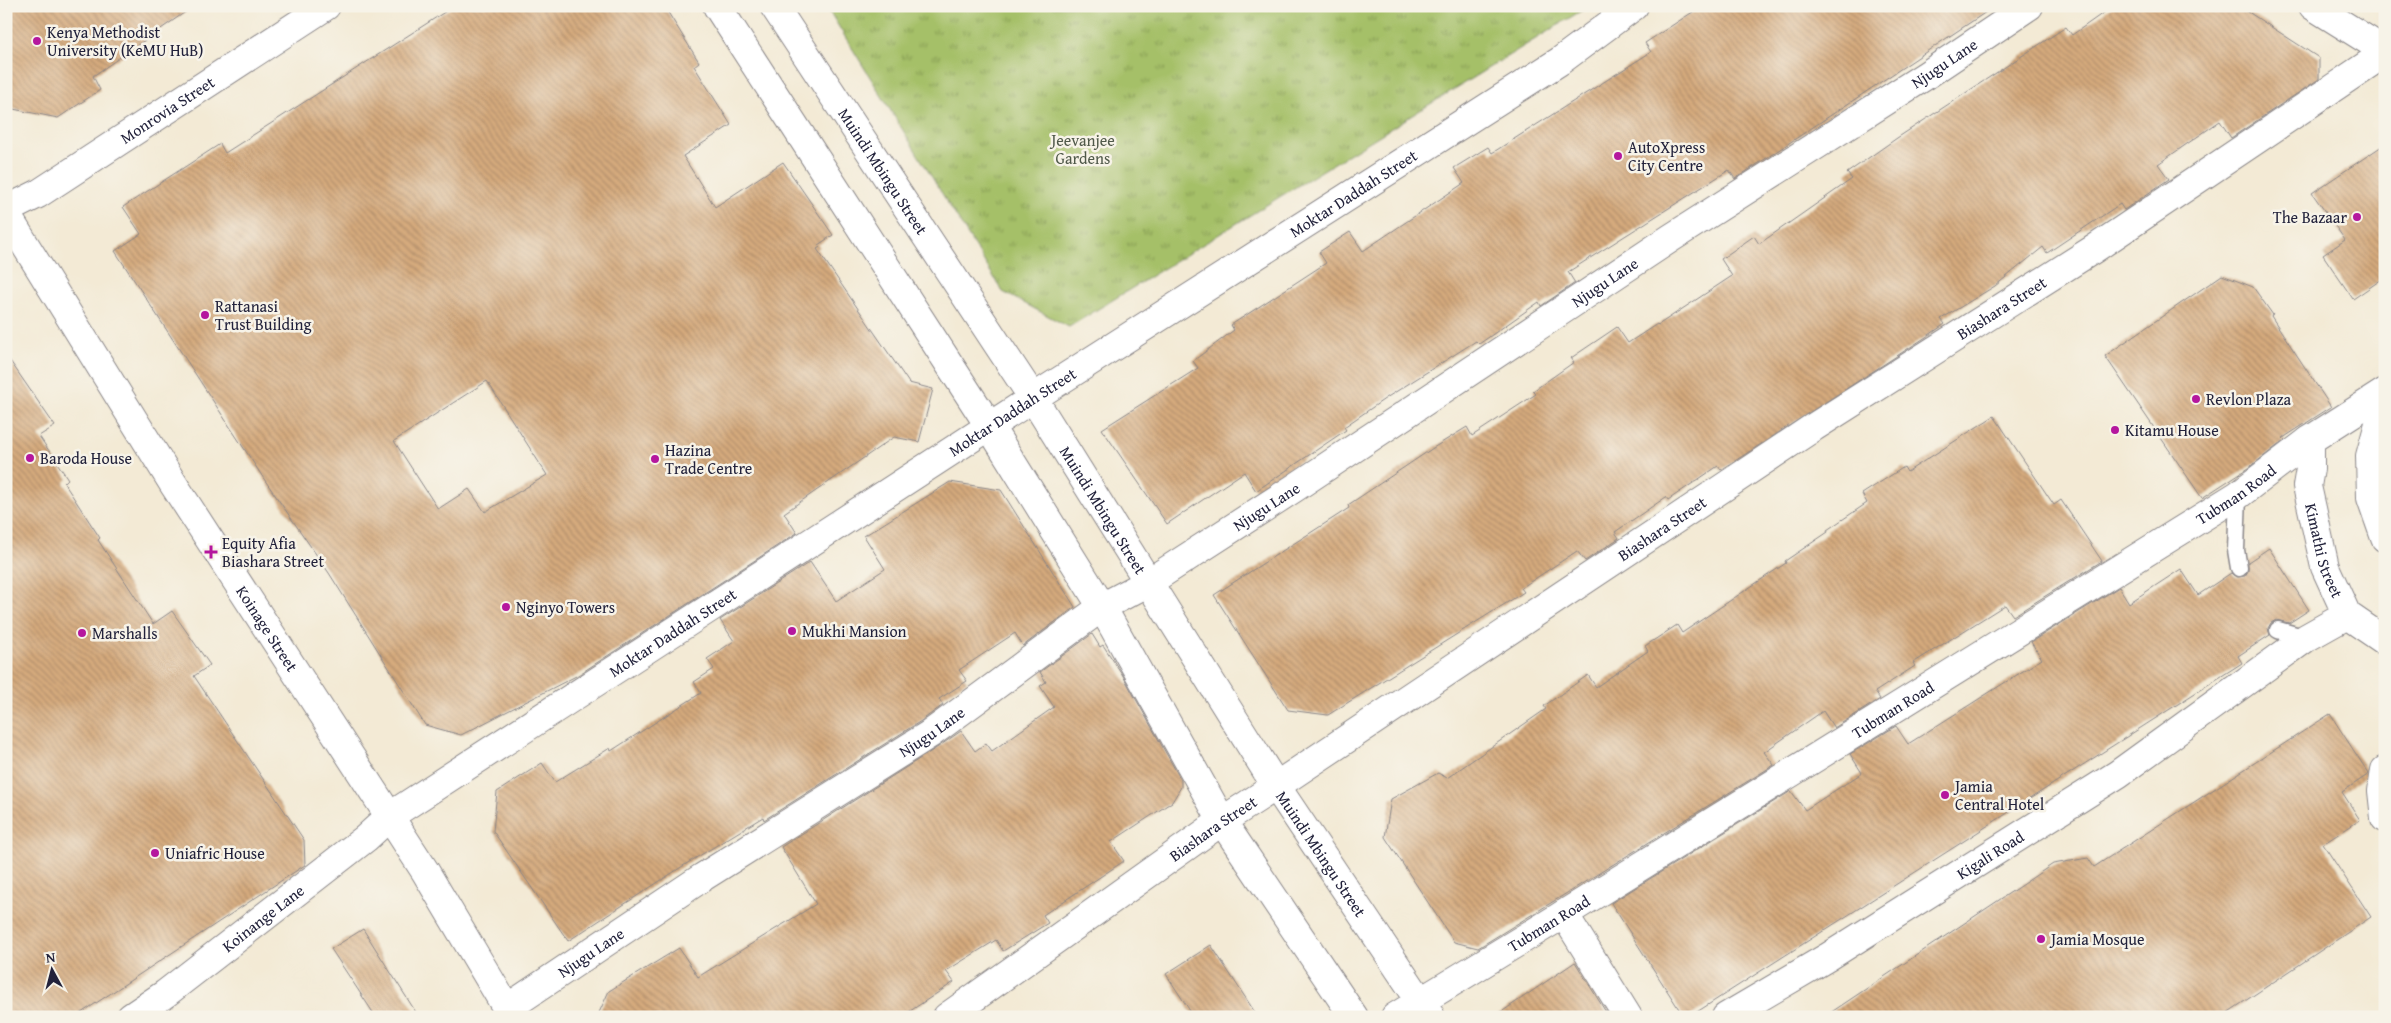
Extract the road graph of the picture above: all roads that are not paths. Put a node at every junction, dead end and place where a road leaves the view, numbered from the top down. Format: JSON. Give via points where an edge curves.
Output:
{"nodes":[{"id":1,"x":326,"y":6,"type":"edge"},
{"id":2,"x":717,"y":6,"type":"edge"},
{"id":3,"x":774,"y":6,"type":"edge"},
{"id":4,"x":1634,"y":6,"type":"edge"},
{"id":5,"x":2029,"y":6,"type":"edge"},
{"id":6,"x":2313,"y":6,"type":"edge"},
{"id":7,"x":2385,"y":52,"type":"edge"},
{"id":8,"x":6,"y":212,"type":"edge"},
{"id":9,"x":2385,"y":392,"type":"edge"},
{"id":10,"x":1032,"y":398,"type":"junction"},
{"id":11,"x":2385,"y":402,"type":"edge"},
{"id":12,"x":990,"y":427,"type":"junction"},
{"id":13,"x":2310,"y":440,"type":"junction"},
{"id":14,"x":2238,"y":495,"type":"junction"},
{"id":15,"x":2385,"y":538,"type":"edge"},
{"id":16,"x":2239,"y":568,"type":"dead end"},
{"id":17,"x":1148,"y":582,"type":"junction"},
{"id":18,"x":1102,"y":607,"type":"junction"},
{"id":19,"x":2347,"y":614,"type":"junction"},
{"id":20,"x":2278,"y":630,"type":"dead end"},
{"id":21,"x":2306,"y":638,"type":"junction"},
{"id":22,"x":2385,"y":641,"type":"edge"},
{"id":23,"x":2385,"y":770,"type":"edge"},
{"id":24,"x":1276,"y":786,"type":"junction"},
{"id":25,"x":390,"y":816,"type":"junction"},
{"id":26,"x":2385,"y":818,"type":"edge"},
{"id":27,"x":1222,"y":821,"type":"junction"},
{"id":28,"x":1564,"y":914,"type":"junction"},
{"id":29,"x":1426,"y":1009,"type":"edge"},
{"id":30,"x":509,"y":1013,"type":"edge"},
{"id":31,"x":1731,"y":1015,"type":"edge"},
{"id":32,"x":131,"y":1017,"type":"edge"},
{"id":33,"x":947,"y":1017,"type":"edge"},
{"id":34,"x":1354,"y":1017,"type":"edge"},
{"id":35,"x":1395,"y":1017,"type":"edge"},
{"id":36,"x":1628,"y":1017,"type":"edge"}],
"edges":[{"from":1,"to":8,"type":"street","name":"Monrovia Street"},
{"from":2,"to":12,"type":"street"},
{"from":3,"to":10,"type":"street","name":"Muindi Mbingu Street"},
{"from":4,"to":10,"type":"street","name":"Moktar Daddah Street","via":[[1560,61]]},
{"from":5,"to":17,"type":"street","name":"Njugu Lane"},
{"from":6,"to":7,"type":"street"},
{"from":7,"to":24,"type":"street","name":"Biashara Street","via":[[2102,243],[1814,427]]},
{"from":8,"to":25,"type":"street","name":"Koinage Street","via":[[174,485]]},
{"from":9,"to":13,"type":"street","name":"Tubman Road"},
{"from":10,"to":12,"type":"street","name":"Moktar Daddah Street"},
{"from":10,"to":17,"type":"street","name":"Muindi Mbingu Street"},
{"from":11,"to":15,"type":"street","via":[[2370,456],[2371,498]]},
{"from":12,"to":18,"type":"street"},
{"from":12,"to":25,"type":"street","name":"Moktar Daddah Street"},
{"from":13,"to":14,"type":"street","name":"Tubman Road"},
{"from":13,"to":19,"type":"street","name":"Kimathi Street","via":[[2310,469],[2306,486],[2325,567]]},
{"from":14,"to":16,"type":"lane","via":[[2236,550]]},
{"from":14,"to":28,"type":"street","name":"Tubman Road"},
{"from":17,"to":18,"type":"street","name":"Njugu Lane"},
{"from":17,"to":24,"type":"street","name":"Muindi Mbingu Street"},
{"from":18,"to":27,"type":"street"},
{"from":18,"to":30,"type":"street","name":"Njugu Lane","via":[[930,734],[703,877]]},
{"from":19,"to":21,"type":"street","name":"Kigali Road"},
{"from":19,"to":22,"type":"street","name":"Kimathi Street"},
{"from":20,"to":21,"type":"lane"},
{"from":21,"to":31,"type":"street","name":"Kigali Road","via":[[2118,774]]},
{"from":23,"to":26,"type":"street","via":[[2382,791]]},
{"from":24,"to":27,"type":"street","name":"Biashara Street"},
{"from":24,"to":29,"type":"street","name":"Muindi Mbingu Street"},
{"from":25,"to":30,"type":"street","name":"Koinage Street"},
{"from":25,"to":32,"type":"street","name":"Koinange Lane","via":[[165,994]]},
{"from":27,"to":33,"type":"street","name":"Biashara Street"},
{"from":27,"to":34,"type":"street"},
{"from":28,"to":29,"type":"street","name":"Tubman Road"},
{"from":28,"to":36,"type":"street"},
{"from":29,"to":35,"type":"street","name":"Tubman Road"}]}
